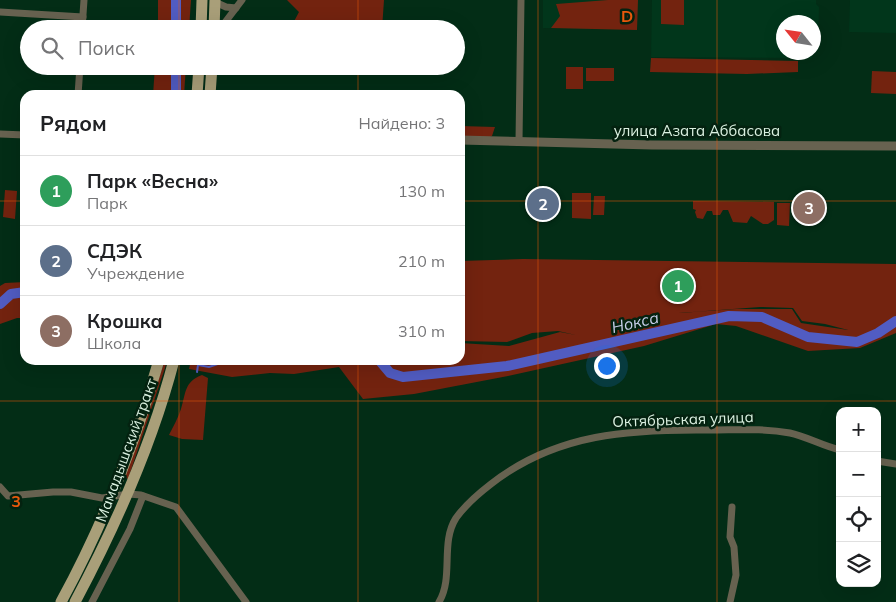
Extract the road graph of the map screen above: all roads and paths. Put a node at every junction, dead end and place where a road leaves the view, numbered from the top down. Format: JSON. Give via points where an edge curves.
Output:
{"nodes":[{"id":1,"x":84,"y":0,"type":"edge"},
{"id":2,"x":202,"y":0,"type":"edge"},
{"id":3,"x":242,"y":0,"type":"edge"},
{"id":4,"x":521,"y":0,"type":"edge"},
{"id":5,"x":215,"y":1,"type":"edge"},
{"id":6,"x":236,"y":8,"type":"junction"},
{"id":7,"x":0,"y":12,"type":"edge"},
{"id":8,"x":83,"y":17,"type":"junction"},
{"id":9,"x":83,"y":20,"type":"edge"},
{"id":10,"x":201,"y":20,"type":"edge"},
{"id":11,"x":214,"y":20,"type":"edge"},
{"id":12,"x":227,"y":20,"type":"edge"},
{"id":13,"x":79,"y":75,"type":"edge"},
{"id":14,"x":198,"y":75,"type":"edge"},
{"id":15,"x":211,"y":75,"type":"edge"},
{"id":16,"x":78,"y":90,"type":"edge"},
{"id":17,"x":197,"y":90,"type":"edge"},
{"id":18,"x":210,"y":90,"type":"edge"},
{"id":19,"x":0,"y":134,"type":"edge"},
{"id":20,"x":20,"y":135,"type":"edge"},
{"id":21,"x":465,"y":140,"type":"edge"},
{"id":22,"x":519,"y":141,"type":"junction"},
{"id":23,"x":896,"y":146,"type":"edge"},
{"id":24,"x":157,"y":365,"type":"edge"},
{"id":25,"x":173,"y":365,"type":"edge"},
{"id":26,"x":836,"y":449,"type":"edge"},
{"id":27,"x":881,"y":462,"type":"edge"},
{"id":28,"x":896,"y":464,"type":"edge"},
{"id":29,"x":0,"y":487,"type":"edge"},
{"id":30,"x":129,"y":494,"type":"junction"},
{"id":31,"x":143,"y":496,"type":"junction"},
{"id":32,"x":112,"y":498,"type":"junction"},
{"id":33,"x":732,"y":507,"type":"dead end"},
{"id":34,"x":61,"y":602,"type":"edge"},
{"id":35,"x":75,"y":602,"type":"edge"},
{"id":36,"x":92,"y":602,"type":"edge"},
{"id":37,"x":246,"y":602,"type":"edge"},
{"id":38,"x":438,"y":602,"type":"edge"},
{"id":39,"x":730,"y":602,"type":"edge"}],
"edges":[{"from":1,"to":8,"type":"street"},
{"from":2,"to":10,"type":"main road"},
{"from":3,"to":6,"type":"street"},
{"from":4,"to":22,"type":"street"},
{"from":5,"to":6,"type":"street"},
{"from":5,"to":11,"type":"main road"},
{"from":6,"to":12,"type":"street"},
{"from":7,"to":8,"type":"street"},
{"from":8,"to":9,"type":"street"},
{"from":13,"to":16,"type":"street"},
{"from":14,"to":17,"type":"main road"},
{"from":15,"to":18,"type":"main road"},
{"from":19,"to":20,"type":"street"},
{"from":21,"to":22,"type":"street","name":"улица Азата Аббасова"},
{"from":22,"to":23,"type":"street","name":"улица Азата Аббасова"},
{"from":24,"to":32,"type":"main road","name":"Мамадышский тракт"},
{"from":25,"to":30,"type":"main road","name":"Мамадышский тракт"},
{"from":26,"to":38,"type":"street","name":"Октябрьская улица","via":[[792,433],[754,428],[632,431],[578,440],[521,462],[469,501],[455,520],[447,549],[443,594]]},
{"from":27,"to":28,"type":"street"},
{"from":29,"to":32,"type":"street","via":[[8,496],[71,492]]},
{"from":30,"to":31,"type":"street"},
{"from":30,"to":32,"type":"street"},
{"from":30,"to":35,"type":"main road","name":"Мамадышский тракт"},
{"from":31,"to":36,"type":"street","via":[[123,544]]},
{"from":31,"to":37,"type":"street","via":[[176,507]]},
{"from":32,"to":34,"type":"main road","name":"Мамадышский тракт"},
{"from":33,"to":39,"type":"street","via":[[730,536],[736,574]]}]}
